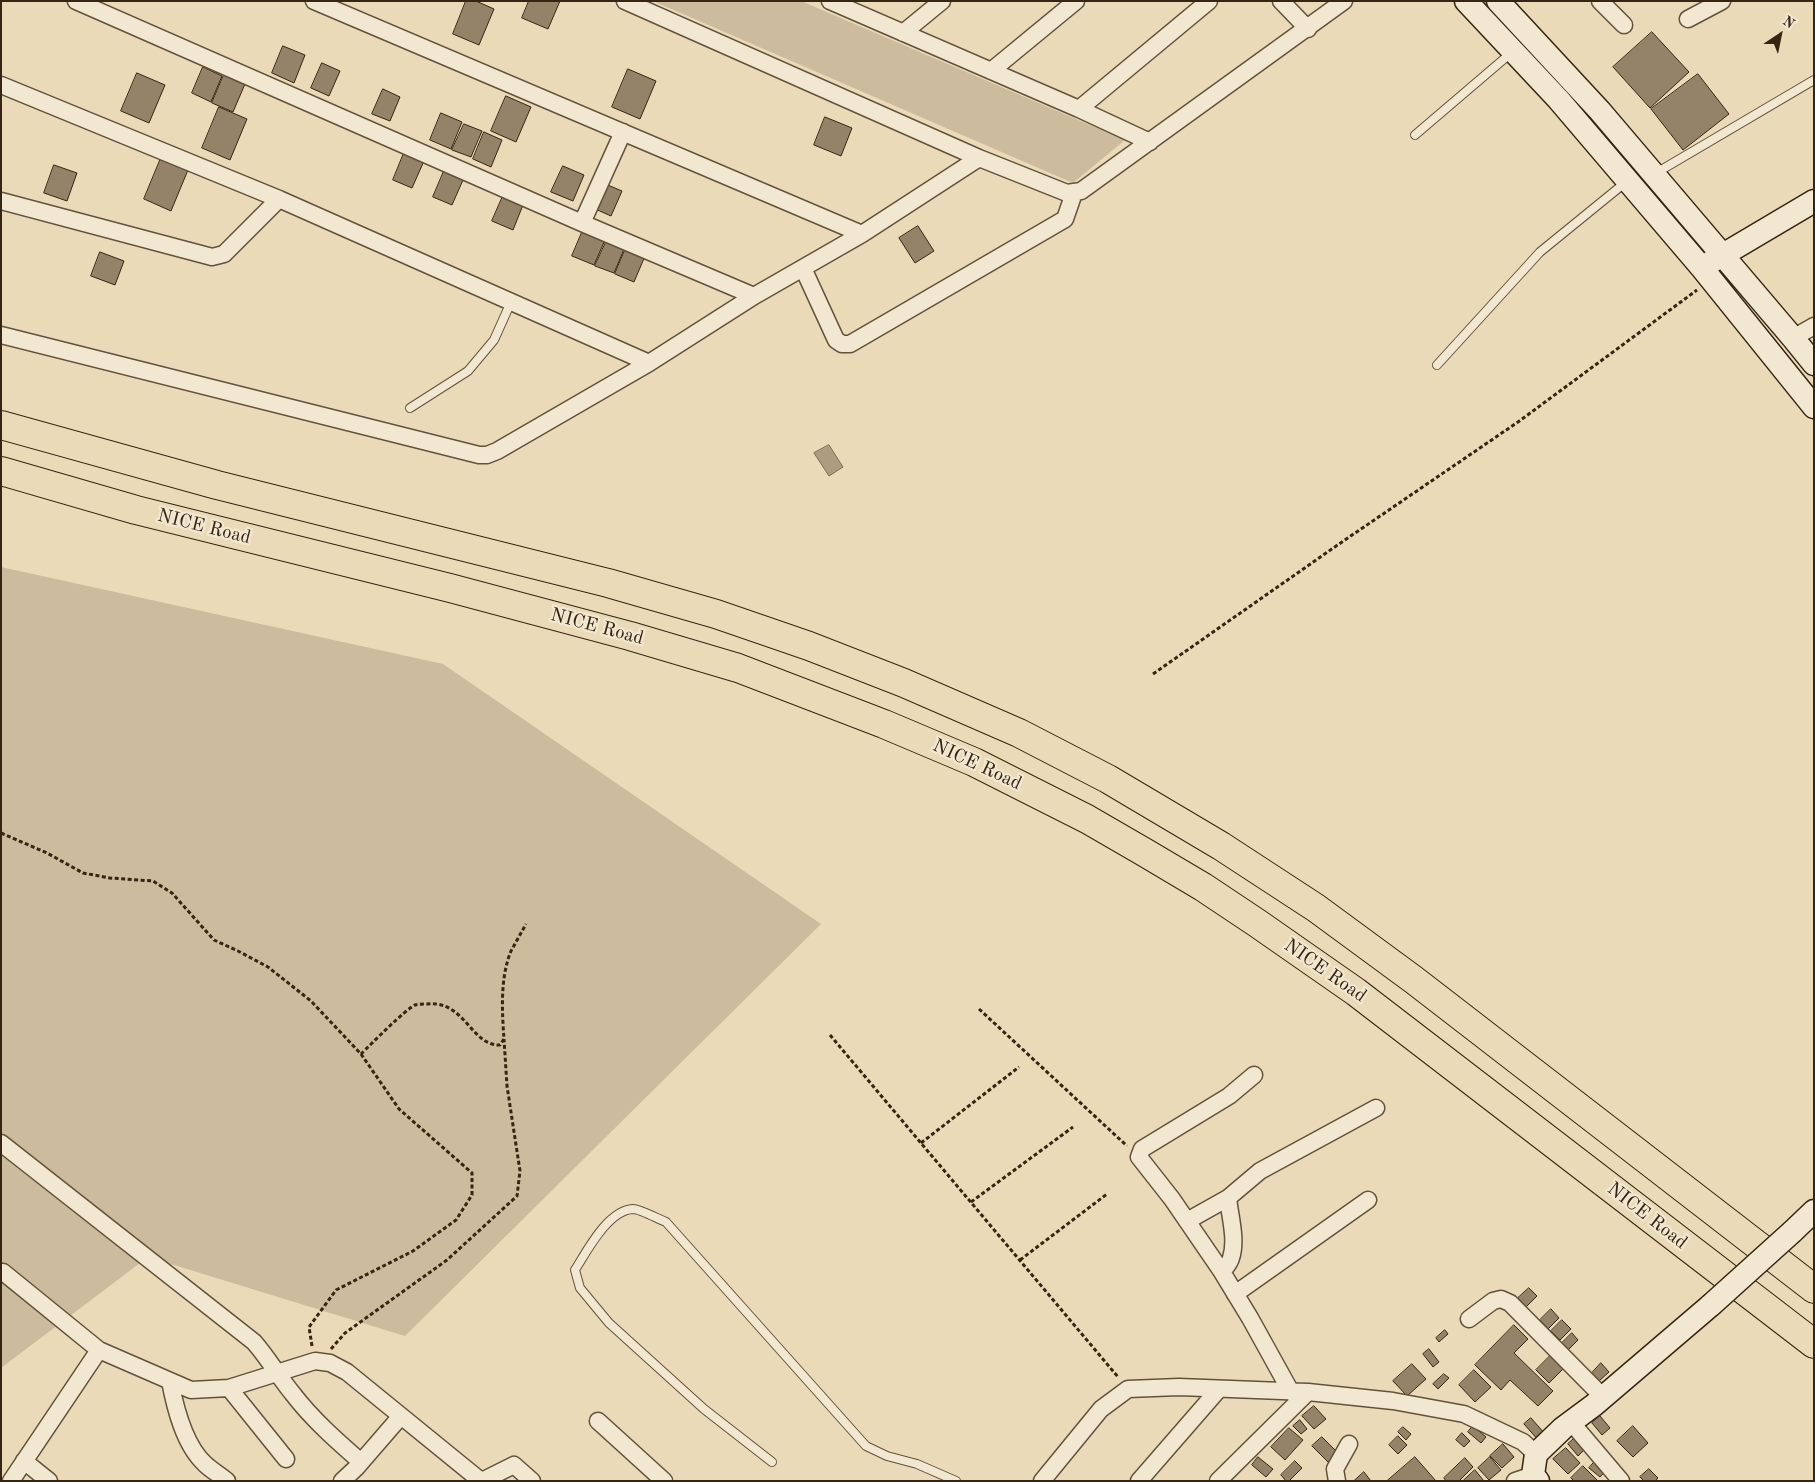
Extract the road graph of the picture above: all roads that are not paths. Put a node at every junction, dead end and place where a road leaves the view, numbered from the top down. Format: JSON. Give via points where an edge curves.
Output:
{"nodes":[{"id":1,"x":76,"y":1,"type":"edge"},
{"id":2,"x":314,"y":1,"type":"edge"},
{"id":3,"x":624,"y":1,"type":"edge"},
{"id":4,"x":830,"y":1,"type":"edge"},
{"id":5,"x":942,"y":1,"type":"edge"},
{"id":6,"x":1076,"y":1,"type":"edge"},
{"id":7,"x":1209,"y":1,"type":"edge"},
{"id":8,"x":1281,"y":1,"type":"edge"},
{"id":9,"x":1344,"y":1,"type":"edge"},
{"id":10,"x":1466,"y":1,"type":"edge"},
{"id":11,"x":1498,"y":1,"type":"edge"},
{"id":12,"x":1600,"y":1,"type":"edge"},
{"id":13,"x":1722,"y":1,"type":"edge"},
{"id":14,"x":1688,"y":19,"type":"dead end"},
{"id":15,"x":1624,"y":25,"type":"dead end"},
{"id":16,"x":1308,"y":29,"type":"junction"},
{"id":17,"x":904,"y":32,"type":"junction"},
{"id":18,"x":1513,"y":52,"type":"junction"},
{"id":19,"x":991,"y":71,"type":"junction"},
{"id":20,"x":1814,"y":80,"type":"edge"},
{"id":21,"x":1,"y":85,"type":"edge"},
{"id":22,"x":1079,"y":109,"type":"junction"},
{"id":23,"x":623,"y":132,"type":"junction"},
{"id":24,"x":1415,"y":136,"type":"dead end"},
{"id":25,"x":1150,"y":142,"type":"junction"},
{"id":26,"x":979,"y":158,"type":"junction"},
{"id":27,"x":1654,"y":174,"type":"junction"},
{"id":28,"x":1627,"y":180,"type":"junction"},
{"id":29,"x":1074,"y":193,"type":"junction"},
{"id":30,"x":279,"y":199,"type":"junction"},
{"id":31,"x":1,"y":200,"type":"edge"},
{"id":32,"x":1814,"y":201,"type":"edge"},
{"id":33,"x":582,"y":223,"type":"junction"},
{"id":34,"x":862,"y":234,"type":"junction"},
{"id":35,"x":1723,"y":255,"type":"junction"},
{"id":36,"x":803,"y":268,"type":"junction"},
{"id":37,"x":1707,"y":273,"type":"junction"},
{"id":38,"x":754,"y":296,"type":"junction"},
{"id":39,"x":511,"y":302,"type":"junction"},
{"id":40,"x":1814,"y":326,"type":"edge"},
{"id":41,"x":1,"y":335,"type":"edge"},
{"id":42,"x":1793,"y":338,"type":"junction"},
{"id":43,"x":649,"y":364,"type":"junction"},
{"id":44,"x":1814,"y":364,"type":"edge"},
{"id":45,"x":1437,"y":365,"type":"dead end"},
{"id":46,"x":1814,"y":407,"type":"edge"},
{"id":47,"x":410,"y":408,"type":"dead end"},
{"id":48,"x":1,"y":426,"type":"edge"},
{"id":49,"x":1,"y":471,"type":"edge"},
{"id":50,"x":1254,"y":1075,"type":"dead end"},
{"id":51,"x":1376,"y":1108,"type":"dead end"},
{"id":52,"x":1,"y":1143,"type":"edge"},
{"id":53,"x":1228,"y":1198,"type":"junction"},
{"id":54,"x":1368,"y":1200,"type":"dead end"},
{"id":55,"x":1814,"y":1211,"type":"edge"},
{"id":56,"x":1187,"y":1222,"type":"junction"},
{"id":57,"x":3,"y":1272,"type":"dead end"},
{"id":58,"x":1222,"y":1272,"type":"junction"},
{"id":59,"x":1811,"y":1286,"type":"edge"},
{"id":60,"x":1235,"y":1294,"type":"junction"},
{"id":61,"x":1469,"y":1319,"type":"dead end"},
{"id":62,"x":1814,"y":1344,"type":"edge"},
{"id":63,"x":99,"y":1350,"type":"junction"},
{"id":64,"x":277,"y":1373,"type":"junction"},
{"id":65,"x":170,"y":1381,"type":"junction"},
{"id":66,"x":229,"y":1388,"type":"junction"},
{"id":67,"x":1220,"y":1389,"type":"junction"},
{"id":68,"x":1291,"y":1392,"type":"junction"},
{"id":69,"x":1308,"y":1392,"type":"junction"},
{"id":70,"x":1603,"y":1397,"type":"junction"},
{"id":71,"x":401,"y":1416,"type":"junction"},
{"id":72,"x":598,"y":1422,"type":"dead end"},
{"id":73,"x":1572,"y":1422,"type":"junction"},
{"id":74,"x":1349,"y":1444,"type":"dead end"},
{"id":75,"x":286,"y":1459,"type":"dead end"},
{"id":76,"x":24,"y":1461,"type":"junction"},
{"id":77,"x":361,"y":1462,"type":"junction"},
{"id":78,"x":772,"y":1462,"type":"dead end"},
{"id":79,"x":1530,"y":1472,"type":"edge"},
{"id":80,"x":11,"y":1481,"type":"edge"},
{"id":81,"x":49,"y":1481,"type":"edge"},
{"id":82,"x":227,"y":1481,"type":"edge"},
{"id":83,"x":342,"y":1481,"type":"edge"},
{"id":84,"x":481,"y":1481,"type":"edge"},
{"id":85,"x":532,"y":1481,"type":"edge"},
{"id":86,"x":664,"y":1481,"type":"edge"},
{"id":87,"x":956,"y":1481,"type":"edge"},
{"id":88,"x":1042,"y":1481,"type":"edge"},
{"id":89,"x":1139,"y":1481,"type":"edge"},
{"id":90,"x":1218,"y":1481,"type":"edge"},
{"id":91,"x":1337,"y":1481,"type":"edge"},
{"id":92,"x":1621,"y":1481,"type":"edge"}],
"edges":[{"from":1,"to":33,"type":"street"},
{"from":2,"to":23,"type":"street"},
{"from":3,"to":26,"type":"street"},
{"from":4,"to":17,"type":"street"},
{"from":5,"to":17,"type":"street"},
{"from":6,"to":19,"type":"street"},
{"from":7,"to":22,"type":"street"},
{"from":8,"to":16,"type":"street"},
{"from":9,"to":16,"type":"street"},
{"from":10,"to":18,"type":"main road"},
{"from":11,"to":27,"type":"main road"},
{"from":12,"to":15,"type":"street"},
{"from":13,"to":14,"type":"street"},
{"from":16,"to":25,"type":"street"},
{"from":17,"to":19,"type":"street"},
{"from":18,"to":24,"type":"lane"},
{"from":18,"to":28,"type":"main road"},
{"from":19,"to":22,"type":"street"},
{"from":20,"to":27,"type":"lane"},
{"from":21,"to":30,"type":"street"},
{"from":22,"to":25,"type":"street"},
{"from":23,"to":33,"type":"street"},
{"from":23,"to":34,"type":"street"},
{"from":25,"to":29,"type":"street"},
{"from":26,"to":29,"type":"street"},
{"from":26,"to":34,"type":"street"},
{"from":27,"to":35,"type":"main road"},
{"from":28,"to":37,"type":"main road"},
{"from":28,"to":45,"type":"lane","via":[[1540,252]]},
{"from":29,"to":36,"type":"street","via":[[1065,219],[850,344],[836,340]]},
{"from":30,"to":31,"type":"street","via":[[224,254],[212,257]]},
{"from":30,"to":39,"type":"street"},
{"from":32,"to":35,"type":"main road"},
{"from":33,"to":38,"type":"street"},
{"from":34,"to":36,"type":"street"},
{"from":35,"to":37,"type":"main road"},
{"from":35,"to":42,"type":"main road"},
{"from":36,"to":38,"type":"street"},
{"from":37,"to":46,"type":"main road"},
{"from":38,"to":43,"type":"street"},
{"from":39,"to":43,"type":"street"},
{"from":39,"to":47,"type":"lane","via":[[494,340],[468,371]]},
{"from":40,"to":42,"type":"street"},
{"from":41,"to":43,"type":"street","via":[[479,455],[497,451]]},
{"from":42,"to":44,"type":"main road"},
{"from":48,"to":59,"type":"highway","via":[[217,485],[608,583],[716,614],[904,682],[1019,733],[1108,779],[1221,846],[1316,908]]},
{"from":49,"to":62,"type":"highway","name":"NICE Road","via":[[136,510],[639,638],[738,668],[974,762],[1144,852],[1265,928],[1356,992]]},
{"from":50,"to":56,"type":"street","via":[[1229,1096],[1142,1150],[1139,1157]]},
{"from":51,"to":53,"type":"street","via":[[1260,1171]]},
{"from":52,"to":64,"type":"street","via":[[254,1342]]},
{"from":53,"to":56,"type":"street"},
{"from":53,"to":58,"type":"street","via":[[1233,1247],[1231,1260]]},
{"from":54,"to":60,"type":"street"},
{"from":55,"to":70,"type":"main road","bridge":true},
{"from":56,"to":58,"type":"street"},
{"from":57,"to":63,"type":"street"},
{"from":58,"to":60,"type":"street"},
{"from":60,"to":68,"type":"street"},
{"from":61,"to":70,"type":"street","via":[[1493,1301],[1501,1299],[1510,1303]]},
{"from":63,"to":65,"type":"street"},
{"from":63,"to":76,"type":"street"},
{"from":64,"to":66,"type":"street"},
{"from":64,"to":71,"type":"street","via":[[319,1362],[330,1363],[347,1372]]},
{"from":64,"to":77,"type":"street","via":[[294,1396]]},
{"from":65,"to":66,"type":"street","via":[[191,1390]]},
{"from":65,"to":82,"type":"street","via":[[177,1415],[192,1446],[204,1463]]},
{"from":66,"to":75,"type":"street"},
{"from":67,"to":68,"type":"street"},
{"from":67,"to":88,"type":"street","via":[[1128,1389],[1100,1410]]},
{"from":67,"to":89,"type":"street"},
{"from":68,"to":69,"type":"street"},
{"from":69,"to":79,"type":"street","via":[[1392,1401],[1464,1414],[1523,1442]]},
{"from":69,"to":90,"type":"street"},
{"from":70,"to":73,"type":"main road"},
{"from":71,"to":77,"type":"street"},
{"from":71,"to":84,"type":"street"},
{"from":72,"to":86,"type":"street"},
{"from":73,"to":79,"type":"main road"},
{"from":73,"to":92,"type":"street"},
{"from":74,"to":91,"type":"street","via":[[1335,1469]]},
{"from":76,"to":80,"type":"street"},
{"from":76,"to":81,"type":"street"},
{"from":77,"to":83,"type":"street"},
{"from":78,"to":87,"type":"lane","via":[[696,1403],[609,1323],[580,1288],[575,1270],[615,1215],[634,1209],[666,1222],[866,1446]]},
{"from":84,"to":85,"type":"street","via":[[514,1465]]}]}
